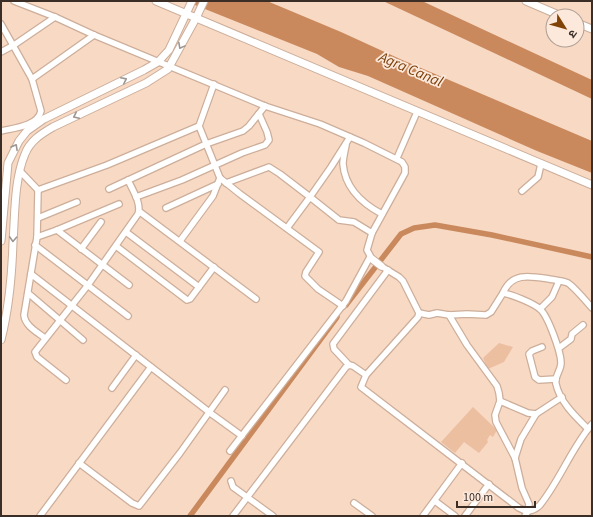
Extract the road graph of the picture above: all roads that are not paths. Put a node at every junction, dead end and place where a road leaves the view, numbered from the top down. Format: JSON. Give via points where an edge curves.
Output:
{"nodes":[{"id":1,"x":14,"y":1,"type":"edge"},
{"id":2,"x":156,"y":1,"type":"edge"},
{"id":3,"x":204,"y":1,"type":"edge"},
{"id":4,"x":526,"y":1,"type":"edge"},
{"id":5,"x":190,"y":4,"type":"edge"},
{"id":6,"x":545,"y":9,"type":"edge"},
{"id":7,"x":186,"y":14,"type":"junction"},
{"id":8,"x":198,"y":14,"type":"junction"},
{"id":9,"x":55,"y":17,"type":"junction"},
{"id":10,"x":1,"y":24,"type":"edge"},
{"id":11,"x":94,"y":36,"type":"junction"},
{"id":12,"x":14,"y":45,"type":"junction"},
{"id":13,"x":1,"y":52,"type":"edge"},
{"id":14,"x":158,"y":62,"type":"junction"},
{"id":15,"x":170,"y":66,"type":"junction"},
{"id":16,"x":32,"y":79,"type":"junction"},
{"id":17,"x":214,"y":84,"type":"junction"},
{"id":18,"x":265,"y":106,"type":"junction"},
{"id":19,"x":417,"y":112,"type":"junction"},
{"id":20,"x":259,"y":114,"type":"junction"},
{"id":21,"x":199,"y":126,"type":"junction"},
{"id":22,"x":1,"y":131,"type":"edge"},
{"id":23,"x":348,"y":139,"type":"junction"},
{"id":24,"x":206,"y":144,"type":"junction"},
{"id":25,"x":397,"y":158,"type":"junction"},
{"id":26,"x":541,"y":164,"type":"junction"},
{"id":27,"x":215,"y":165,"type":"junction"},
{"id":28,"x":20,"y":171,"type":"junction"},
{"id":29,"x":220,"y":178,"type":"junction"},
{"id":30,"x":128,"y":180,"type":"junction"},
{"id":31,"x":226,"y":183,"type":"junction"},
{"id":32,"x":218,"y":184,"type":"junction"},
{"id":33,"x":592,"y":185,"type":"edge"},
{"id":34,"x":109,"y":189,"type":"dead end"},
{"id":35,"x":38,"y":190,"type":"junction"},
{"id":36,"x":522,"y":191,"type":"dead end"},
{"id":37,"x":136,"y":197,"type":"junction"},
{"id":38,"x":310,"y":197,"type":"junction"},
{"id":39,"x":77,"y":202,"type":"dead end"},
{"id":40,"x":119,"y":204,"type":"dead end"},
{"id":41,"x":166,"y":208,"type":"dead end"},
{"id":42,"x":140,"y":212,"type":"junction"},
{"id":43,"x":382,"y":214,"type":"junction"},
{"id":44,"x":38,"y":218,"type":"junction"},
{"id":45,"x":101,"y":222,"type":"dead end"},
{"id":46,"x":287,"y":228,"type":"junction"},
{"id":47,"x":56,"y":230,"type":"junction"},
{"id":48,"x":126,"y":232,"type":"junction"},
{"id":49,"x":372,"y":233,"type":"junction"},
{"id":50,"x":37,"y":237,"type":"junction"},
{"id":51,"x":1,"y":241,"type":"edge"},
{"id":52,"x":180,"y":241,"type":"junction"},
{"id":53,"x":36,"y":245,"type":"junction"},
{"id":54,"x":116,"y":246,"type":"junction"},
{"id":55,"x":81,"y":249,"type":"junction"},
{"id":56,"x":371,"y":258,"type":"junction"},
{"id":57,"x":102,"y":265,"type":"junction"},
{"id":58,"x":381,"y":266,"type":"joint"},
{"id":59,"x":214,"y":267,"type":"junction"},
{"id":60,"x":388,"y":270,"type":"junction"},
{"id":61,"x":31,"y":274,"type":"junction"},
{"id":62,"x":559,"y":281,"type":"junction"},
{"id":63,"x":88,"y":285,"type":"junction"},
{"id":64,"x":129,"y":285,"type":"dead end"},
{"id":65,"x":199,"y":287,"type":"junction"},
{"id":66,"x":28,"y":293,"type":"junction"},
{"id":67,"x":503,"y":293,"type":"junction"},
{"id":68,"x":256,"y":299,"type":"dead end"},
{"id":69,"x":72,"y":305,"type":"junction"},
{"id":70,"x":343,"y":306,"type":"junction"},
{"id":71,"x":592,"y":308,"type":"edge"},
{"id":72,"x":540,"y":309,"type":"junction"},
{"id":73,"x":419,"y":314,"type":"junction"},
{"id":74,"x":448,"y":315,"type":"junction"},
{"id":75,"x":128,"y":316,"type":"dead end"},
{"id":76,"x":60,"y":320,"type":"junction"},
{"id":77,"x":583,"y":325,"type":"dead end"},
{"id":78,"x":45,"y":338,"type":"junction"},
{"id":79,"x":1,"y":340,"type":"edge"},
{"id":80,"x":83,"y":340,"type":"dead end"},
{"id":81,"x":542,"y":347,"type":"dead end"},
{"id":82,"x":559,"y":348,"type":"junction"},
{"id":83,"x":136,"y":356,"type":"junction"},
{"id":84,"x":349,"y":365,"type":"junction"},
{"id":85,"x":150,"y":367,"type":"junction"},
{"id":86,"x":366,"y":375,"type":"junction"},
{"id":87,"x":556,"y":379,"type":"junction"},
{"id":88,"x":66,"y":380,"type":"dead end"},
{"id":89,"x":112,"y":388,"type":"dead end"},
{"id":90,"x":225,"y":390,"type":"dead end"},
{"id":91,"x":562,"y":397,"type":"junction"},
{"id":92,"x":500,"y":401,"type":"junction"},
{"id":93,"x":209,"y":412,"type":"junction"},
{"id":94,"x":536,"y":414,"type":"junction"},
{"id":95,"x":592,"y":424,"type":"edge"},
{"id":96,"x":588,"y":429,"type":"junction"},
{"id":97,"x":242,"y":436,"type":"junction"},
{"id":98,"x":230,"y":451,"type":"dead end"},
{"id":99,"x":515,"y":458,"type":"junction"},
{"id":100,"x":79,"y":463,"type":"junction"},
{"id":101,"x":462,"y":463,"type":"junction"},
{"id":102,"x":231,"y":481,"type":"dead end"},
{"id":103,"x":489,"y":484,"type":"junction"},
{"id":104,"x":247,"y":497,"type":"junction"},
{"id":105,"x":435,"y":501,"type":"junction"},
{"id":106,"x":354,"y":503,"type":"dead end"},
{"id":107,"x":527,"y":514,"type":"edge"},
{"id":108,"x":40,"y":516,"type":"edge"},
{"id":109,"x":233,"y":516,"type":"edge"},
{"id":110,"x":273,"y":516,"type":"edge"},
{"id":111,"x":372,"y":516,"type":"edge"},
{"id":112,"x":423,"y":516,"type":"edge"},
{"id":113,"x":455,"y":516,"type":"edge"},
{"id":114,"x":465,"y":516,"type":"edge"}],
"edges":[{"from":1,"to":9,"type":"street"},
{"from":2,"to":7,"type":"street"},
{"from":3,"to":8,"type":"street"},
{"from":4,"to":6,"type":"street"},
{"from":5,"to":7,"type":"street"},
{"from":7,"to":8,"type":"street"},
{"from":7,"to":14,"type":"street","via":[[168,50]]},
{"from":8,"to":15,"type":"street","one_way":true},
{"from":8,"to":19,"type":"street"},
{"from":9,"to":11,"type":"street"},
{"from":9,"to":12,"type":"street"},
{"from":10,"to":12,"type":"street"},
{"from":11,"to":14,"type":"street"},
{"from":11,"to":16,"type":"street"},
{"from":12,"to":13,"type":"street"},
{"from":12,"to":16,"type":"street"},
{"from":14,"to":15,"type":"street"},
{"from":51,"to":14,"type":"street","one_way":true,"via":[[8,163],[18,141],[44,119]]},
{"from":15,"to":17,"type":"street"},
{"from":15,"to":28,"type":"street","one_way":true,"via":[[146,83],[40,135],[31,143]]},
{"from":16,"to":22,"type":"street","via":[[41,108],[40,115],[32,122]]},
{"from":17,"to":18,"type":"street"},
{"from":17,"to":21,"type":"street"},
{"from":18,"to":20,"type":"street"},
{"from":18,"to":23,"type":"street","via":[[320,124]]},
{"from":19,"to":25,"type":"street"},
{"from":19,"to":26,"type":"street"},
{"from":20,"to":24,"type":"street","via":[[246,129]]},
{"from":20,"to":27,"type":"street","via":[[268,132],[268,143]]},
{"from":21,"to":24,"type":"street"},
{"from":21,"to":35,"type":"street","via":[[107,165]]},
{"from":23,"to":25,"type":"street"},
{"from":23,"to":38,"type":"street"},
{"from":23,"to":43,"type":"street","via":[[343,164],[348,182],[358,198]]},
{"from":24,"to":27,"type":"street"},
{"from":24,"to":30,"type":"street"},
{"from":25,"to":43,"type":"street","via":[[405,167],[405,173]]},
{"from":26,"to":33,"type":"street"},
{"from":26,"to":36,"type":"street","via":[[538,177]]},
{"from":27,"to":29,"type":"street"},
{"from":27,"to":37,"type":"street"},
{"from":28,"to":35,"type":"street"},
{"from":28,"to":79,"type":"street","one_way":true,"via":[[15,200],[9,296]]},
{"from":29,"to":31,"type":"street"},
{"from":29,"to":32,"type":"street"},
{"from":30,"to":34,"type":"street"},
{"from":30,"to":37,"type":"street"},
{"from":31,"to":38,"type":"street","via":[[269,167]]},
{"from":31,"to":46,"type":"street"},
{"from":32,"to":41,"type":"street"},
{"from":32,"to":52,"type":"street","via":[[213,196]]},
{"from":35,"to":44,"type":"street"},
{"from":37,"to":42,"type":"street"},
{"from":38,"to":46,"type":"street"},
{"from":38,"to":49,"type":"street","via":[[339,220],[354,222]]},
{"from":39,"to":44,"type":"street"},
{"from":40,"to":47,"type":"street"},
{"from":42,"to":48,"type":"street"},
{"from":42,"to":52,"type":"street"},
{"from":43,"to":49,"type":"street"},
{"from":44,"to":50,"type":"street"},
{"from":45,"to":55,"type":"street"},
{"from":46,"to":70,"type":"street","via":[[320,252],[306,272],[306,278]]},
{"from":47,"to":50,"type":"street"},
{"from":47,"to":55,"type":"street"},
{"from":48,"to":54,"type":"street"},
{"from":48,"to":65,"type":"street"},
{"from":49,"to":56,"type":"street","via":[[368,247]]},
{"from":50,"to":53,"type":"street"},
{"from":52,"to":59,"type":"street"},
{"from":53,"to":61,"type":"street"},
{"from":53,"to":63,"type":"street"},
{"from":54,"to":57,"type":"street"},
{"from":54,"to":65,"type":"street","via":[[184,299],[190,299]]},
{"from":55,"to":57,"type":"street"},
{"from":56,"to":58,"type":"street"},
{"from":56,"to":70,"type":"street"},
{"from":57,"to":63,"type":"street"},
{"from":57,"to":64,"type":"street"},
{"from":58,"to":60,"type":"street"},
{"from":59,"to":65,"type":"street"},
{"from":59,"to":68,"type":"street"},
{"from":60,"to":73,"type":"street","via":[[403,281]]},
{"from":60,"to":84,"type":"street","via":[[333,344],[334,349]]},
{"from":61,"to":66,"type":"street"},
{"from":61,"to":69,"type":"street"},
{"from":62,"to":67,"type":"street","via":[[521,277],[509,283]]},
{"from":62,"to":71,"type":"street","via":[[570,285]]},
{"from":62,"to":72,"type":"street","via":[[552,296]]},
{"from":63,"to":69,"type":"street"},
{"from":63,"to":75,"type":"street"},
{"from":66,"to":76,"type":"street"},
{"from":66,"to":78,"type":"street","via":[[25,320],[27,325]]},
{"from":67,"to":72,"type":"street"},
{"from":67,"to":74,"type":"street","via":[[489,314]]},
{"from":69,"to":76,"type":"street"},
{"from":69,"to":83,"type":"street"},
{"from":70,"to":97,"type":"street"},
{"from":72,"to":82,"type":"street"},
{"from":73,"to":74,"type":"street"},
{"from":73,"to":86,"type":"street"},
{"from":74,"to":92,"type":"street","via":[[497,386]]},
{"from":76,"to":78,"type":"street"},
{"from":76,"to":80,"type":"street"},
{"from":77,"to":82,"type":"street"},
{"from":78,"to":88,"type":"street","via":[[34,354]]},
{"from":81,"to":87,"type":"street","via":[[529,354],[535,376],[539,380]]},
{"from":82,"to":87,"type":"street","via":[[561,367]]},
{"from":83,"to":85,"type":"street"},
{"from":83,"to":89,"type":"street"},
{"from":84,"to":86,"type":"street"},
{"from":84,"to":104,"type":"street"},
{"from":85,"to":93,"type":"street"},
{"from":85,"to":100,"type":"street"},
{"from":86,"to":101,"type":"street","via":[[360,385],[362,389]]},
{"from":87,"to":91,"type":"street"},
{"from":90,"to":93,"type":"street"},
{"from":91,"to":94,"type":"street"},
{"from":91,"to":96,"type":"street"},
{"from":92,"to":94,"type":"street"},
{"from":92,"to":99,"type":"street","via":[[495,415],[496,422]]},
{"from":93,"to":97,"type":"street"},
{"from":93,"to":100,"type":"street","via":[[139,506]]},
{"from":94,"to":99,"type":"street","via":[[521,439]]},
{"from":95,"to":96,"type":"street"},
{"from":96,"to":107,"type":"street","via":[[573,449],[544,501]]},
{"from":97,"to":98,"type":"street"},
{"from":99,"to":107,"type":"street","via":[[522,488],[529,504]]},
{"from":100,"to":108,"type":"street"},
{"from":101,"to":103,"type":"street"},
{"from":101,"to":105,"type":"street"},
{"from":102,"to":104,"type":"street","via":[[233,487]]},
{"from":103,"to":107,"type":"street"},
{"from":103,"to":114,"type":"street"},
{"from":104,"to":109,"type":"street"},
{"from":104,"to":110,"type":"street"},
{"from":105,"to":112,"type":"street"},
{"from":105,"to":113,"type":"street"},
{"from":106,"to":111,"type":"street"}]}
